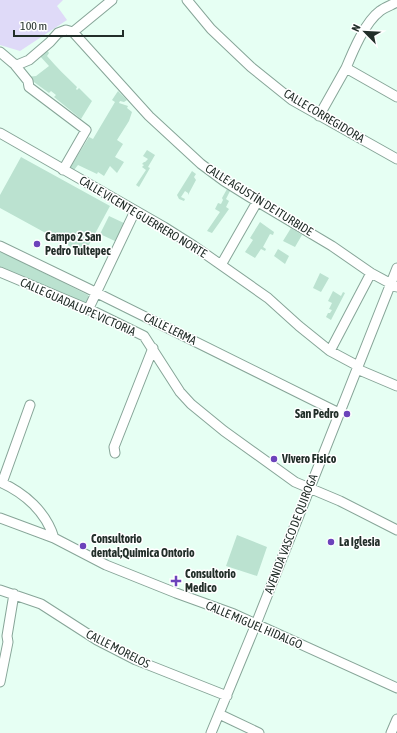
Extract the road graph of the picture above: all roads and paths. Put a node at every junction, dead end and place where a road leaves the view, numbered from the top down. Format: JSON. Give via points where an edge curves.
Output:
{"nodes":[{"id":1,"x":112,"y":0,"type":"edge"},
{"id":2,"x":187,"y":0,"type":"edge"},
{"id":3,"x":397,"y":2,"type":"edge"},
{"id":4,"x":384,"y":4,"type":"edge"},
{"id":5,"x":70,"y":31,"type":"junction"},
{"id":6,"x":0,"y":52,"type":"edge"},
{"id":7,"x":15,"y":64,"type":"junction"},
{"id":8,"x":346,"y":68,"type":"junction"},
{"id":9,"x":397,"y":97,"type":"edge"},
{"id":10,"x":319,"y":116,"type":"junction"},
{"id":11,"x":93,"y":128,"type":"dead end"},
{"id":12,"x":0,"y":133,"type":"edge"},
{"id":13,"x":397,"y":159,"type":"edge"},
{"id":14,"x":64,"y":171,"type":"junction"},
{"id":15,"x":257,"y":202,"type":"junction"},
{"id":16,"x":135,"y":211,"type":"junction"},
{"id":17,"x":0,"y":246,"type":"edge"},
{"id":18,"x":221,"y":265,"type":"junction"},
{"id":19,"x":397,"y":268,"type":"edge"},
{"id":20,"x":0,"y":272,"type":"edge"},
{"id":21,"x":371,"y":273,"type":"junction"},
{"id":22,"x":394,"y":286,"type":"edge"},
{"id":23,"x":97,"y":293,"type":"junction"},
{"id":24,"x":88,"y":310,"type":"junction"},
{"id":25,"x":151,"y":320,"type":"junction"},
{"id":26,"x":144,"y":336,"type":"junction"},
{"id":27,"x":153,"y":348,"type":"junction"},
{"id":28,"x":330,"y":351,"type":"junction"},
{"id":29,"x":358,"y":367,"type":"junction"},
{"id":30,"x":397,"y":386,"type":"edge"},
{"id":31,"x":30,"y":405,"type":"dead end"},
{"id":32,"x":339,"y":413,"type":"junction"},
{"id":33,"x":115,"y":453,"type":"dead end"},
{"id":34,"x":1,"y":482,"type":"edge"},
{"id":35,"x":309,"y":488,"type":"junction"},
{"id":36,"x":0,"y":518,"type":"edge"},
{"id":37,"x":397,"y":530,"type":"edge"},
{"id":38,"x":54,"y":538,"type":"junction"},
{"id":39,"x":0,"y":590,"type":"edge"},
{"id":40,"x":14,"y":594,"type":"junction"},
{"id":41,"x":256,"y":624,"type":"junction"},
{"id":42,"x":3,"y":635,"type":"edge"},
{"id":43,"x":0,"y":682,"type":"edge"},
{"id":44,"x":397,"y":688,"type":"edge"},
{"id":45,"x":227,"y":696,"type":"junction"},
{"id":46,"x":219,"y":714,"type":"junction"},
{"id":47,"x":397,"y":719,"type":"edge"},
{"id":48,"x":211,"y":733,"type":"edge"},
{"id":49,"x":259,"y":733,"type":"edge"},
{"id":50,"x":391,"y":733,"type":"edge"}],
"edges":[{"from":1,"to":5,"type":"street"},
{"from":2,"to":10,"type":"street","name":"CALLE CORREGIDORA","via":[[211,29],[251,67],[292,100]]},
{"from":3,"to":4,"type":"street"},
{"from":4,"to":8,"type":"street","via":[[355,47]]},
{"from":5,"to":7,"type":"street","via":[[58,32],[29,60]]},
{"from":5,"to":15,"type":"street","name":"CALLE AGUSTÍN DE ITURBIDE","via":[[148,116],[201,164]]},
{"from":6,"to":7,"type":"street"},
{"from":7,"to":14,"type":"street","via":[[28,81],[29,87],[86,130]]},
{"from":8,"to":9,"type":"street"},
{"from":8,"to":10,"type":"street"},
{"from":10,"to":13,"type":"street","name":"CALLE CORREGIDORA"},
{"from":11,"to":14,"type":"street"},
{"from":12,"to":14,"type":"street","name":"CALLE VICENTE GUERRERO NORTE"},
{"from":14,"to":16,"type":"street","name":"CALLE VICENTE GUERRERO NORTE"},
{"from":15,"to":18,"type":"street"},
{"from":15,"to":21,"type":"street","name":"CALLE AGUSTÍN DE ITURBIDE","via":[[332,246]]},
{"from":16,"to":18,"type":"street","name":"CALLE VICENTE GUERRERO NORTE"},
{"from":16,"to":23,"type":"street"},
{"from":17,"to":23,"type":"street","name":"CALLE LERMA"},
{"from":18,"to":28,"type":"street","name":"CALLE VICENTE GUERRERO NORTE","via":[[268,298]]},
{"from":19,"to":22,"type":"street","name":"AVENIDA VASCO DE QUIROGA"},
{"from":20,"to":24,"type":"street","name":"CALLE GUADALUPE VICTORIA"},
{"from":21,"to":22,"type":"street","name":"CALLE AGUSTÍN DE ITURBIDE"},
{"from":21,"to":28,"type":"street"},
{"from":22,"to":29,"type":"street","name":"AVENIDA VASCO DE QUIROGA"},
{"from":23,"to":24,"type":"street"},
{"from":23,"to":25,"type":"street","name":"CALLE LERMA"},
{"from":24,"to":26,"type":"street","name":"CALLE GUADALUPE VICTORIA"},
{"from":25,"to":26,"type":"street"},
{"from":25,"to":32,"type":"street","name":"CALLE LERMA"},
{"from":26,"to":27,"type":"street","name":"CALLE GUADALUPE VICTORIA"},
{"from":27,"to":33,"type":"street","via":[[114,447]]},
{"from":27,"to":35,"type":"street","name":"CALLE GUADALUPE VICTORIA","via":[[180,392],[191,404],[276,469]]},
{"from":28,"to":29,"type":"street","name":"CALLE VICENTE GUERRERO NORTE"},
{"from":29,"to":30,"type":"street","name":"CALLE VICENTE GUERRERO NORTE"},
{"from":29,"to":32,"type":"street","name":"AVENIDA VASCO DE QUIROGA"},
{"from":31,"to":34,"type":"street"},
{"from":32,"to":35,"type":"street","name":"AVENIDA VASCO DE QUIROGA"},
{"from":34,"to":38,"type":"street","via":[[33,504],[51,527]]},
{"from":35,"to":37,"type":"street","name":"CALLE GUADALUPE VICTORIA"},
{"from":35,"to":41,"type":"street","name":"AVENIDA VASCO DE QUIROGA"},
{"from":36,"to":38,"type":"street","name":"CALLE MIGUEL HIDALGO"},
{"from":38,"to":41,"type":"street","name":"CALLE MIGUEL HIDALGO","via":[[106,565]]},
{"from":39,"to":40,"type":"street","name":"CALLE MORELOS"},
{"from":40,"to":42,"type":"street"},
{"from":40,"to":45,"type":"street","name":"CALLE MORELOS","via":[[40,604],[97,640],[136,660]]},
{"from":41,"to":44,"type":"street","name":"CALLE MIGUEL HIDALGO"},
{"from":41,"to":45,"type":"street","name":"AVENIDA VASCO DE QUIROGA"},
{"from":42,"to":43,"type":"street","via":[[8,642]]},
{"from":45,"to":46,"type":"street","name":"AVENIDA VASCO DE QUIROGA"},
{"from":46,"to":48,"type":"street","name":"AVENIDA VASCO DE QUIROGA"},
{"from":46,"to":49,"type":"street"},
{"from":47,"to":50,"type":"street"}]}
